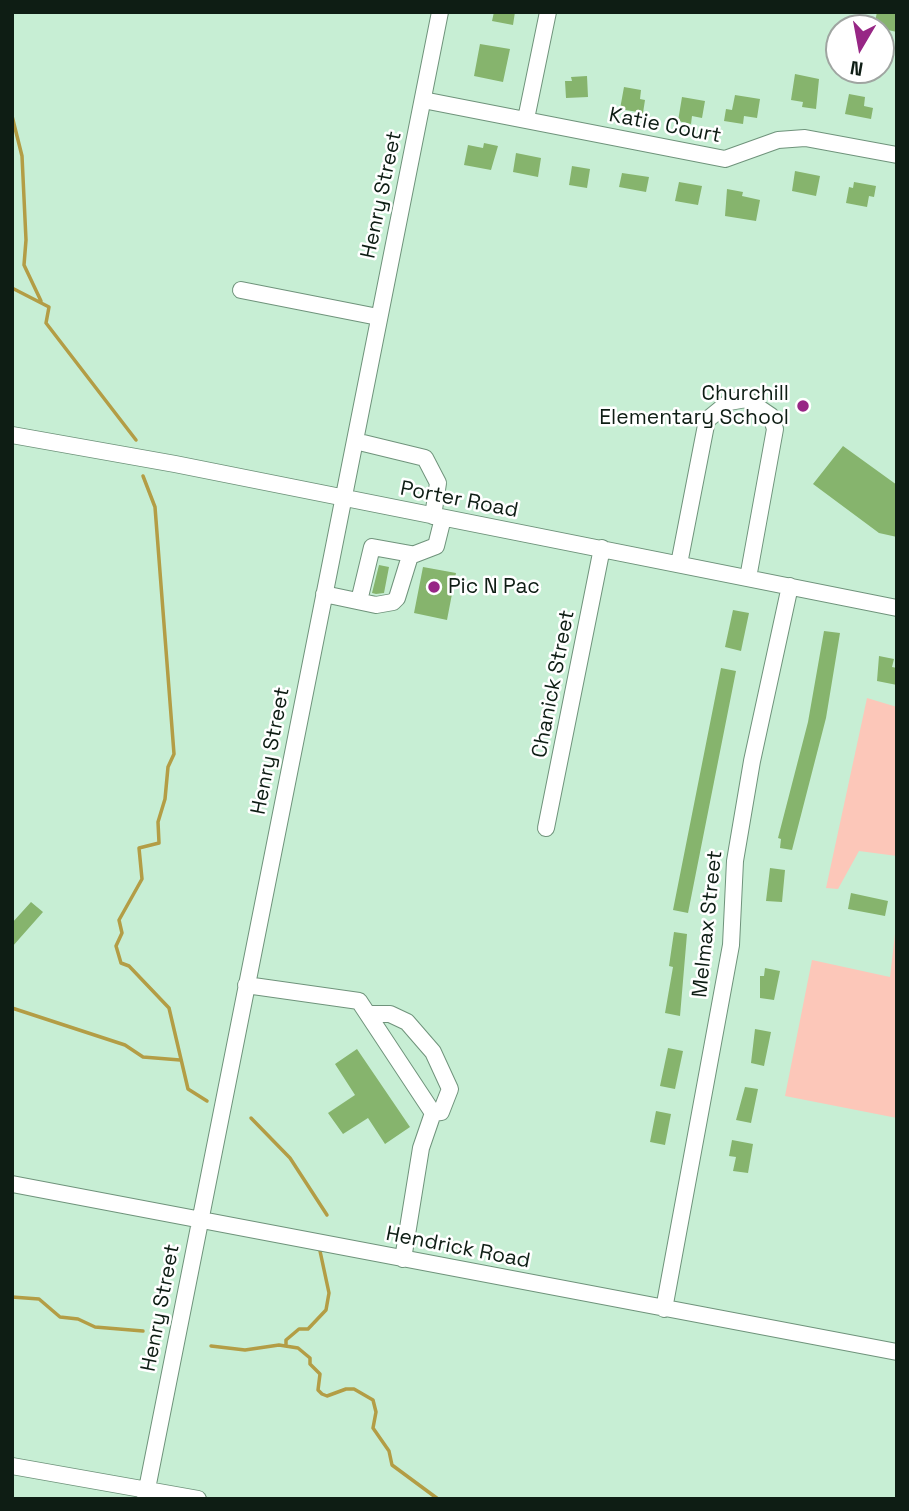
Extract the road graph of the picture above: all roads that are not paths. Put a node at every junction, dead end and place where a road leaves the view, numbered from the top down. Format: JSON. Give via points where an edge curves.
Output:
{"nodes":[{"id":1,"x":440,"y":12,"type":"edge"},
{"id":2,"x":548,"y":12,"type":"edge"},
{"id":3,"x":423,"y":100,"type":"junction"},
{"id":4,"x":526,"y":119,"type":"junction"},
{"id":5,"x":897,"y":156,"type":"edge"},
{"id":6,"x":241,"y":290,"type":"dead end"},
{"id":7,"x":378,"y":317,"type":"junction"},
{"id":8,"x":12,"y":435,"type":"edge"},
{"id":9,"x":355,"y":441,"type":"junction"},
{"id":10,"x":344,"y":499,"type":"junction"},
{"id":11,"x":438,"y":517,"type":"junction"},
{"id":12,"x":602,"y":548,"type":"junction"},
{"id":13,"x":411,"y":554,"type":"junction"},
{"id":14,"x":680,"y":564,"type":"junction"},
{"id":15,"x":748,"y":578,"type":"junction"},
{"id":16,"x":790,"y":586,"type":"junction"},
{"id":17,"x":324,"y":594,"type":"junction"},
{"id":18,"x":359,"y":601,"type":"junction"},
{"id":19,"x":897,"y":608,"type":"edge"},
{"id":20,"x":546,"y":828,"type":"dead end"},
{"id":21,"x":246,"y":985,"type":"junction"},
{"id":22,"x":368,"y":1014,"type":"junction"},
{"id":23,"x":433,"y":1113,"type":"junction"},
{"id":24,"x":12,"y":1184,"type":"edge"},
{"id":25,"x":200,"y":1220,"type":"junction"},
{"id":26,"x":403,"y":1259,"type":"junction"},
{"id":27,"x":664,"y":1309,"type":"junction"},
{"id":28,"x":897,"y":1352,"type":"edge"},
{"id":29,"x":12,"y":1466,"type":"edge"},
{"id":30,"x":146,"y":1493,"type":"edge"},
{"id":31,"x":198,"y":1499,"type":"edge"}],
"edges":[{"from":1,"to":3,"type":"street","name":"Henry Street"},
{"from":2,"to":4,"type":"street"},
{"from":3,"to":4,"type":"street","name":"Katie Court"},
{"from":3,"to":7,"type":"street","name":"Henry Street"},
{"from":4,"to":5,"type":"street","name":"Katie Court","via":[[725,159],[778,140],[805,138]]},
{"from":6,"to":7,"type":"street"},
{"from":7,"to":9,"type":"street","name":"Henry Street"},
{"from":8,"to":10,"type":"street","name":"Porter Road"},
{"from":9,"to":10,"type":"street","name":"Henry Street"},
{"from":9,"to":11,"type":"street","via":[[425,458],[438,483]]},
{"from":10,"to":11,"type":"street","name":"Porter Road"},
{"from":10,"to":17,"type":"street","name":"Henry Street"},
{"from":11,"to":12,"type":"street","name":"Porter Road"},
{"from":11,"to":13,"type":"street","via":[[436,546]]},
{"from":12,"to":14,"type":"street","name":"Porter Road"},
{"from":12,"to":20,"type":"street","name":"Chanick Street"},
{"from":13,"to":18,"type":"street","via":[[393,602]]},
{"from":13,"to":18,"type":"street","via":[[372,547]]},
{"from":14,"to":15,"type":"street","name":"Porter Road"},
{"from":14,"to":15,"type":"street","via":[[707,420],[729,401],[746,399],[771,416],[775,429]]},
{"from":15,"to":16,"type":"street","name":"Porter Road"},
{"from":16,"to":19,"type":"street","name":"Porter Road"},
{"from":16,"to":27,"type":"street","name":"Melmax Street","via":[[748,786],[735,862],[731,945]]},
{"from":17,"to":18,"type":"street"},
{"from":17,"to":21,"type":"street","name":"Henry Street"},
{"from":21,"to":22,"type":"street","via":[[359,1001]]},
{"from":21,"to":25,"type":"street","name":"Henry Street"},
{"from":22,"to":23,"type":"street"},
{"from":22,"to":23,"type":"street","via":[[390,1014],[407,1022],[433,1052],[450,1089],[441,1112]]},
{"from":23,"to":26,"type":"street","via":[[421,1148]]},
{"from":24,"to":25,"type":"street","name":"Hendrick Road"},
{"from":25,"to":26,"type":"street","name":"Hendrick Road"},
{"from":25,"to":30,"type":"street","name":"Henry Street"},
{"from":26,"to":27,"type":"street","name":"Hendrick Road"},
{"from":27,"to":28,"type":"street","name":"Hendrick Road"},
{"from":29,"to":30,"type":"street"},
{"from":30,"to":31,"type":"street"}]}
